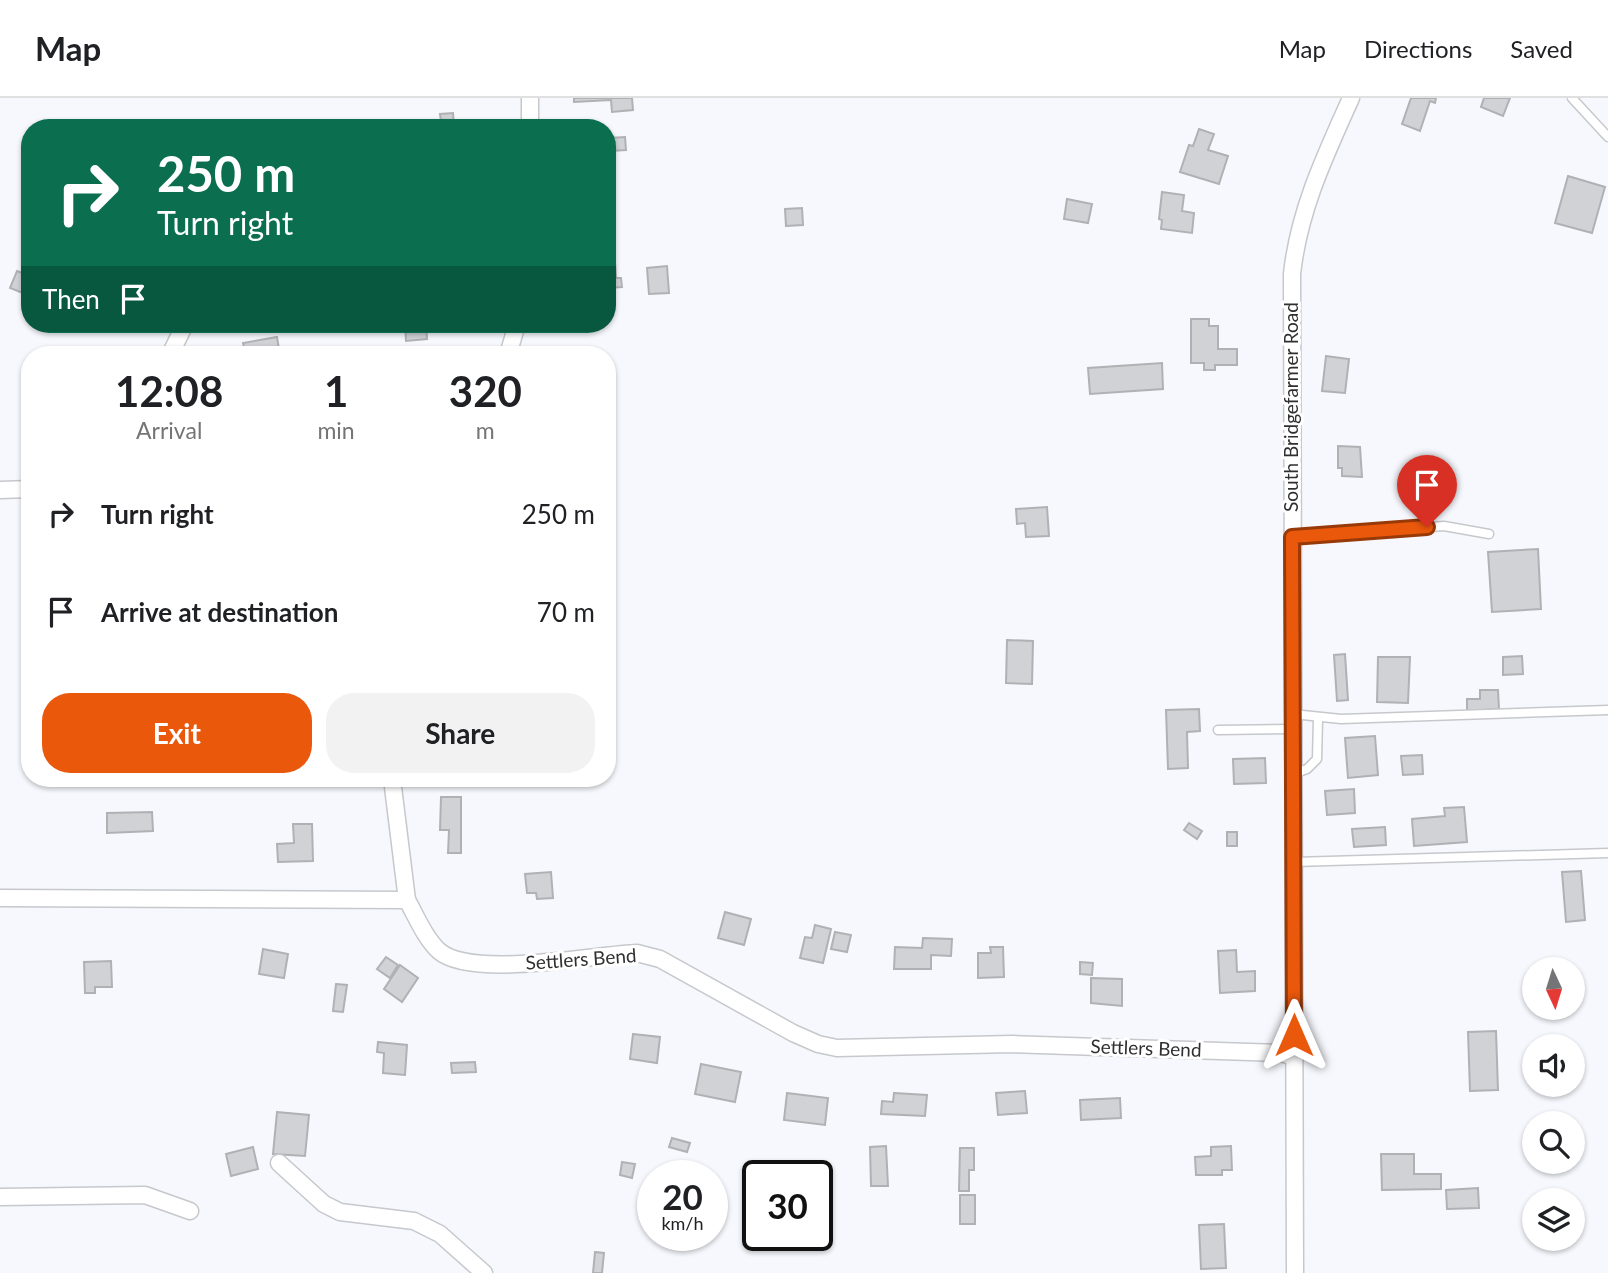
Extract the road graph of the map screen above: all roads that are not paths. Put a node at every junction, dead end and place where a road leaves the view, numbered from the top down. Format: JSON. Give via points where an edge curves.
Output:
{"nodes":[{"id":1,"x":530,"y":98,"type":"edge"},
{"id":2,"x":1351,"y":98,"type":"edge"},
{"id":3,"x":1572,"y":98,"type":"edge"},
{"id":4,"x":530,"y":119,"type":"edge"},
{"id":5,"x":1608,"y":137,"type":"edge"},
{"id":6,"x":21,"y":490,"type":"edge"},
{"id":7,"x":0,"y":491,"type":"edge"},
{"id":8,"x":1489,"y":534,"type":"dead end"},
{"id":9,"x":1292,"y":537,"type":"junction"},
{"id":10,"x":1608,"y":710,"type":"edge"},
{"id":11,"x":1318,"y":719,"type":"junction"},
{"id":12,"x":1293,"y":721,"type":"junction"},
{"id":13,"x":1218,"y":730,"type":"dead end"},
{"id":14,"x":1293,"y":774,"type":"junction"},
{"id":15,"x":393,"y":787,"type":"edge"},
{"id":16,"x":1608,"y":853,"type":"edge"},
{"id":17,"x":1294,"y":862,"type":"junction"},
{"id":18,"x":0,"y":898,"type":"edge"},
{"id":19,"x":407,"y":900,"type":"junction"},
{"id":20,"x":1295,"y":1057,"type":"junction"},
{"id":21,"x":279,"y":1163,"type":"dead end"},
{"id":22,"x":0,"y":1197,"type":"edge"},
{"id":23,"x":190,"y":1211,"type":"dead end"},
{"id":24,"x":484,"y":1273,"type":"edge"},
{"id":25,"x":1295,"y":1273,"type":"edge"}],
"edges":[{"from":1,"to":4,"type":"street"},
{"from":2,"to":9,"type":"street","name":"South Bridgefarmer Road","via":[[1308,195],[1294,249]]},
{"from":3,"to":5,"type":"lane"},
{"from":6,"to":7,"type":"street"},
{"from":8,"to":9,"type":"lane","via":[[1444,526]]},
{"from":9,"to":12,"type":"street","name":"South Bridgefarmer Road"},
{"from":10,"to":11,"type":"lane"},
{"from":11,"to":12,"type":"lane"},
{"from":11,"to":14,"type":"lane","via":[[1317,759]]},
{"from":12,"to":13,"type":"lane"},
{"from":12,"to":14,"type":"street","name":"South Bridgefarmer Road"},
{"from":14,"to":17,"type":"street","name":"South Bridgefarmer Road"},
{"from":15,"to":19,"type":"street"},
{"from":16,"to":17,"type":"lane"},
{"from":17,"to":20,"type":"street","name":"South Bridgefarmer Road"},
{"from":18,"to":19,"type":"street"},
{"from":19,"to":20,"type":"street","name":"Settlers Bend","via":[[434,945],[455,960],[492,965],[637,953],[660,958],[793,1032],[837,1048],[1012,1044],[1281,1052]]},
{"from":20,"to":25,"type":"street","name":"South Bridgefarmer Road"},
{"from":21,"to":24,"type":"street","via":[[324,1204],[340,1212],[414,1221],[440,1234]]},
{"from":22,"to":23,"type":"street","via":[[145,1195]]}]}
